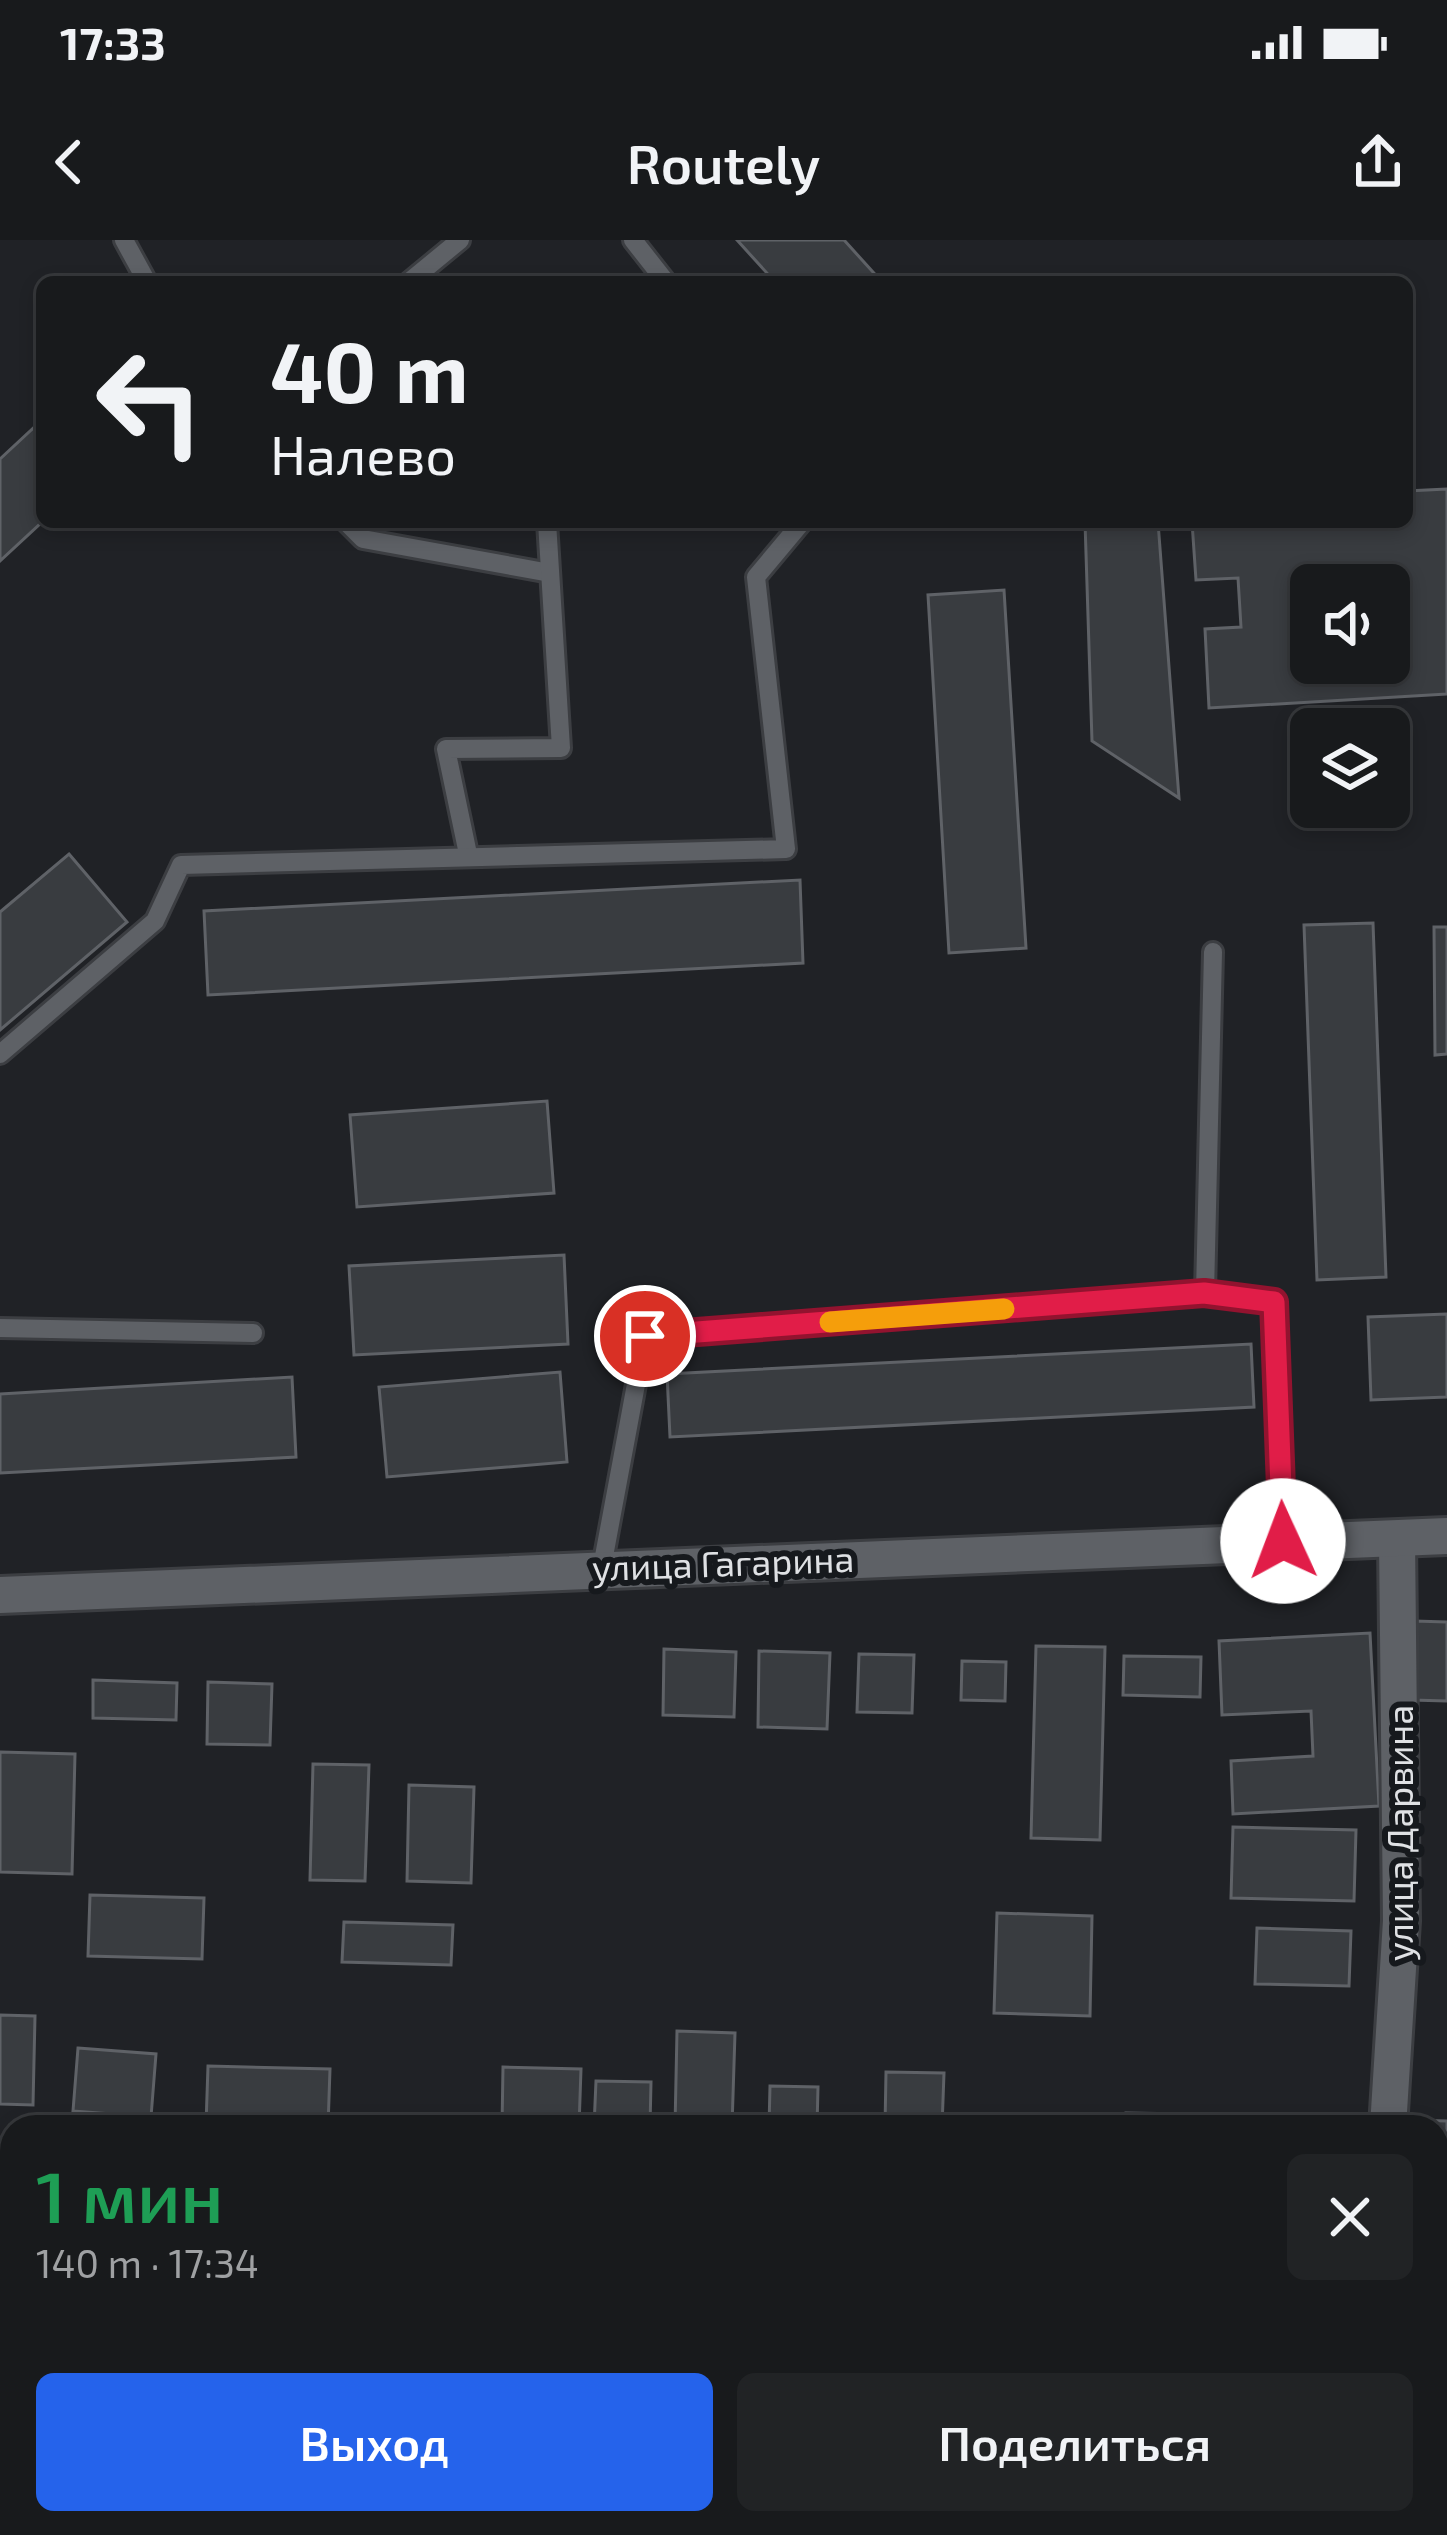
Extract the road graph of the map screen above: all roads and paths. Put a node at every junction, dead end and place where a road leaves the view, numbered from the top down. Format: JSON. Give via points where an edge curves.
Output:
{"nodes":[{"id":1,"x":124,"y":240,"type":"edge"},
{"id":2,"x":460,"y":240,"type":"edge"},
{"id":3,"x":632,"y":240,"type":"edge"},
{"id":4,"x":144,"y":276,"type":"edge"},
{"id":5,"x":416,"y":276,"type":"edge"},
{"id":6,"x":661,"y":276,"type":"edge"},
{"id":7,"x":352,"y":528,"type":"edge"},
{"id":8,"x":547,"y":528,"type":"edge"},
{"id":9,"x":797,"y":528,"type":"edge"},
{"id":10,"x":550,"y":573,"type":"junction"},
{"id":11,"x":469,"y":854,"type":"junction"},
{"id":12,"x":1213,"y":952,"type":"dead end"},
{"id":13,"x":0,"y":1054,"type":"edge"},
{"id":14,"x":1204,"y":1293,"type":"junction"},
{"id":15,"x":0,"y":1328,"type":"edge"},
{"id":16,"x":253,"y":1333,"type":"dead end"},
{"id":17,"x":1447,"y":1536,"type":"edge"},
{"id":18,"x":1397,"y":1540,"type":"junction"},
{"id":19,"x":1283,"y":1541,"type":"junction"},
{"id":20,"x":602,"y":1567,"type":"junction"},
{"id":21,"x":0,"y":1595,"type":"edge"},
{"id":22,"x":1389,"y":2115,"type":"edge"}],
"edges":[{"from":1,"to":4,"type":"lane"},
{"from":2,"to":5,"type":"lane"},
{"from":3,"to":6,"type":"lane"},
{"from":7,"to":10,"type":"lane","via":[[363,539]]},
{"from":8,"to":10,"type":"lane"},
{"from":9,"to":11,"type":"lane","via":[[756,577],[786,849]]},
{"from":10,"to":11,"type":"lane","via":[[561,748],[446,749]]},
{"from":11,"to":13,"type":"lane","via":[[181,865],[155,921]]},
{"from":12,"to":14,"type":"lane"},
{"from":14,"to":19,"type":"lane","via":[[1274,1302]]},
{"from":14,"to":20,"type":"lane","via":[[645,1336]]},
{"from":15,"to":16,"type":"lane"},
{"from":17,"to":18,"type":"main road","name":"улица Гагарина"},
{"from":18,"to":19,"type":"main road","name":"улица Гагарина"},
{"from":18,"to":22,"type":"main road","name":"улица Дарвина","via":[[1400,1921]]},
{"from":19,"to":20,"type":"main road","name":"улица Гагарина"},
{"from":20,"to":21,"type":"main road","name":"улица Гагарина"}]}
